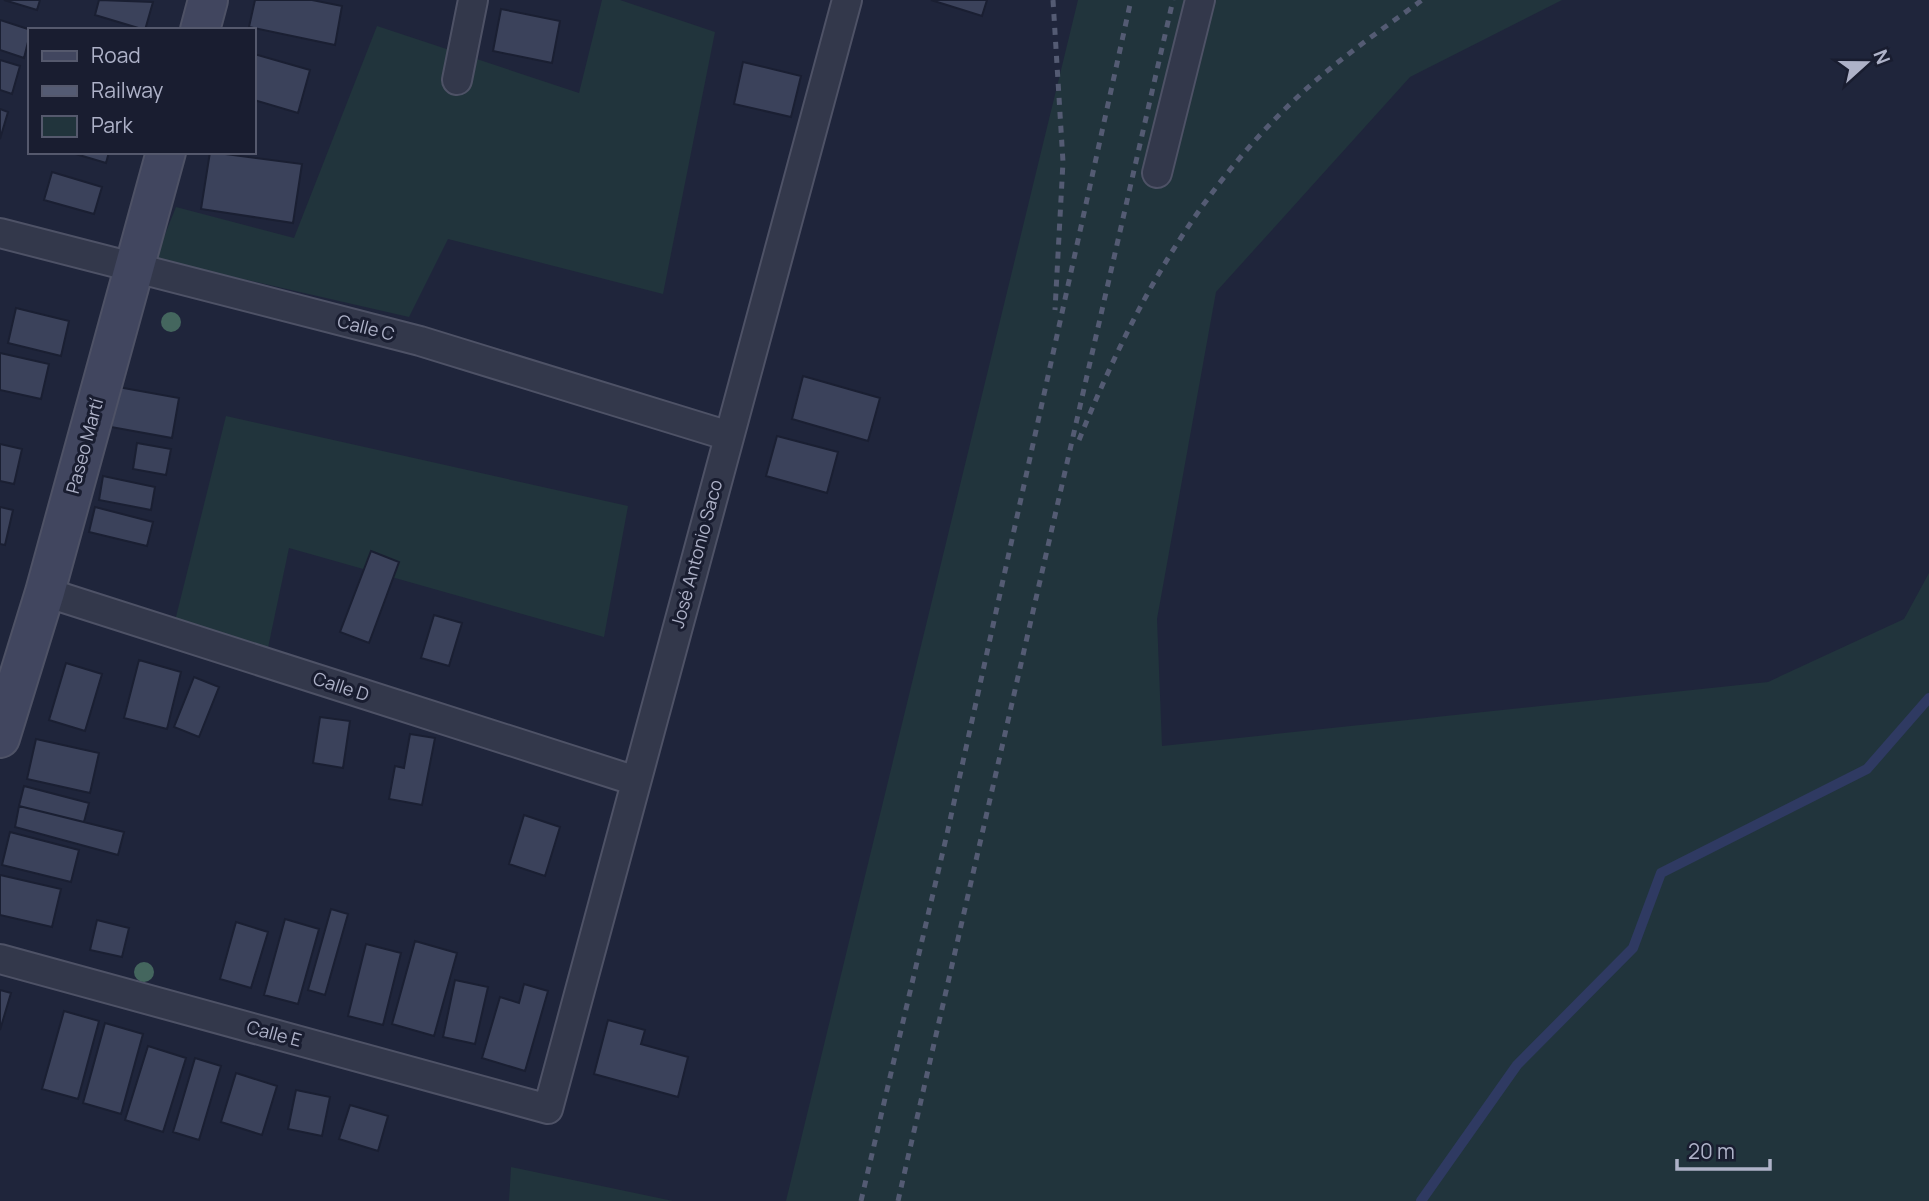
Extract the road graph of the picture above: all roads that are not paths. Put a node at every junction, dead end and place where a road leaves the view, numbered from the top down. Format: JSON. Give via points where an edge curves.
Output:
{"nodes":[{"id":1,"x":208,"y":0,"type":"edge"},
{"id":2,"x":473,"y":0,"type":"edge"},
{"id":3,"x":847,"y":0,"type":"edge"},
{"id":4,"x":1200,"y":0,"type":"edge"},
{"id":5,"x":201,"y":28,"type":"edge"},
{"id":6,"x":457,"y":80,"type":"dead end"},
{"id":7,"x":165,"y":154,"type":"edge"},
{"id":8,"x":1157,"y":173,"type":"dead end"},
{"id":9,"x":0,"y":233,"type":"edge"},
{"id":10,"x":134,"y":268,"type":"junction"},
{"id":11,"x":729,"y":436,"type":"junction"},
{"id":12,"x":45,"y":592,"type":"junction"},
{"id":13,"x":0,"y":738,"type":"edge"},
{"id":14,"x":636,"y":781,"type":"junction"},
{"id":15,"x":0,"y":959,"type":"edge"},
{"id":16,"x":548,"y":1109,"type":"joint"}],
"edges":[{"from":1,"to":5,"type":"street"},
{"from":2,"to":6,"type":"street"},
{"from":3,"to":11,"type":"street","name":"José Antonio Saco"},
{"from":4,"to":8,"type":"street"},
{"from":7,"to":10,"type":"street","name":"Paseo Martí"},
{"from":9,"to":10,"type":"street","name":"Calle C"},
{"from":10,"to":11,"type":"street","name":"Calle C","via":[[420,341]]},
{"from":10,"to":12,"type":"street","name":"Paseo Martí"},
{"from":11,"to":14,"type":"street","name":"José Antonio Saco"},
{"from":12,"to":13,"type":"street","name":"Paseo Martí"},
{"from":12,"to":14,"type":"street","name":"Calle D"},
{"from":14,"to":16,"type":"street","name":"José Antonio Saco"},
{"from":15,"to":16,"type":"street","name":"Calle E"}]}
